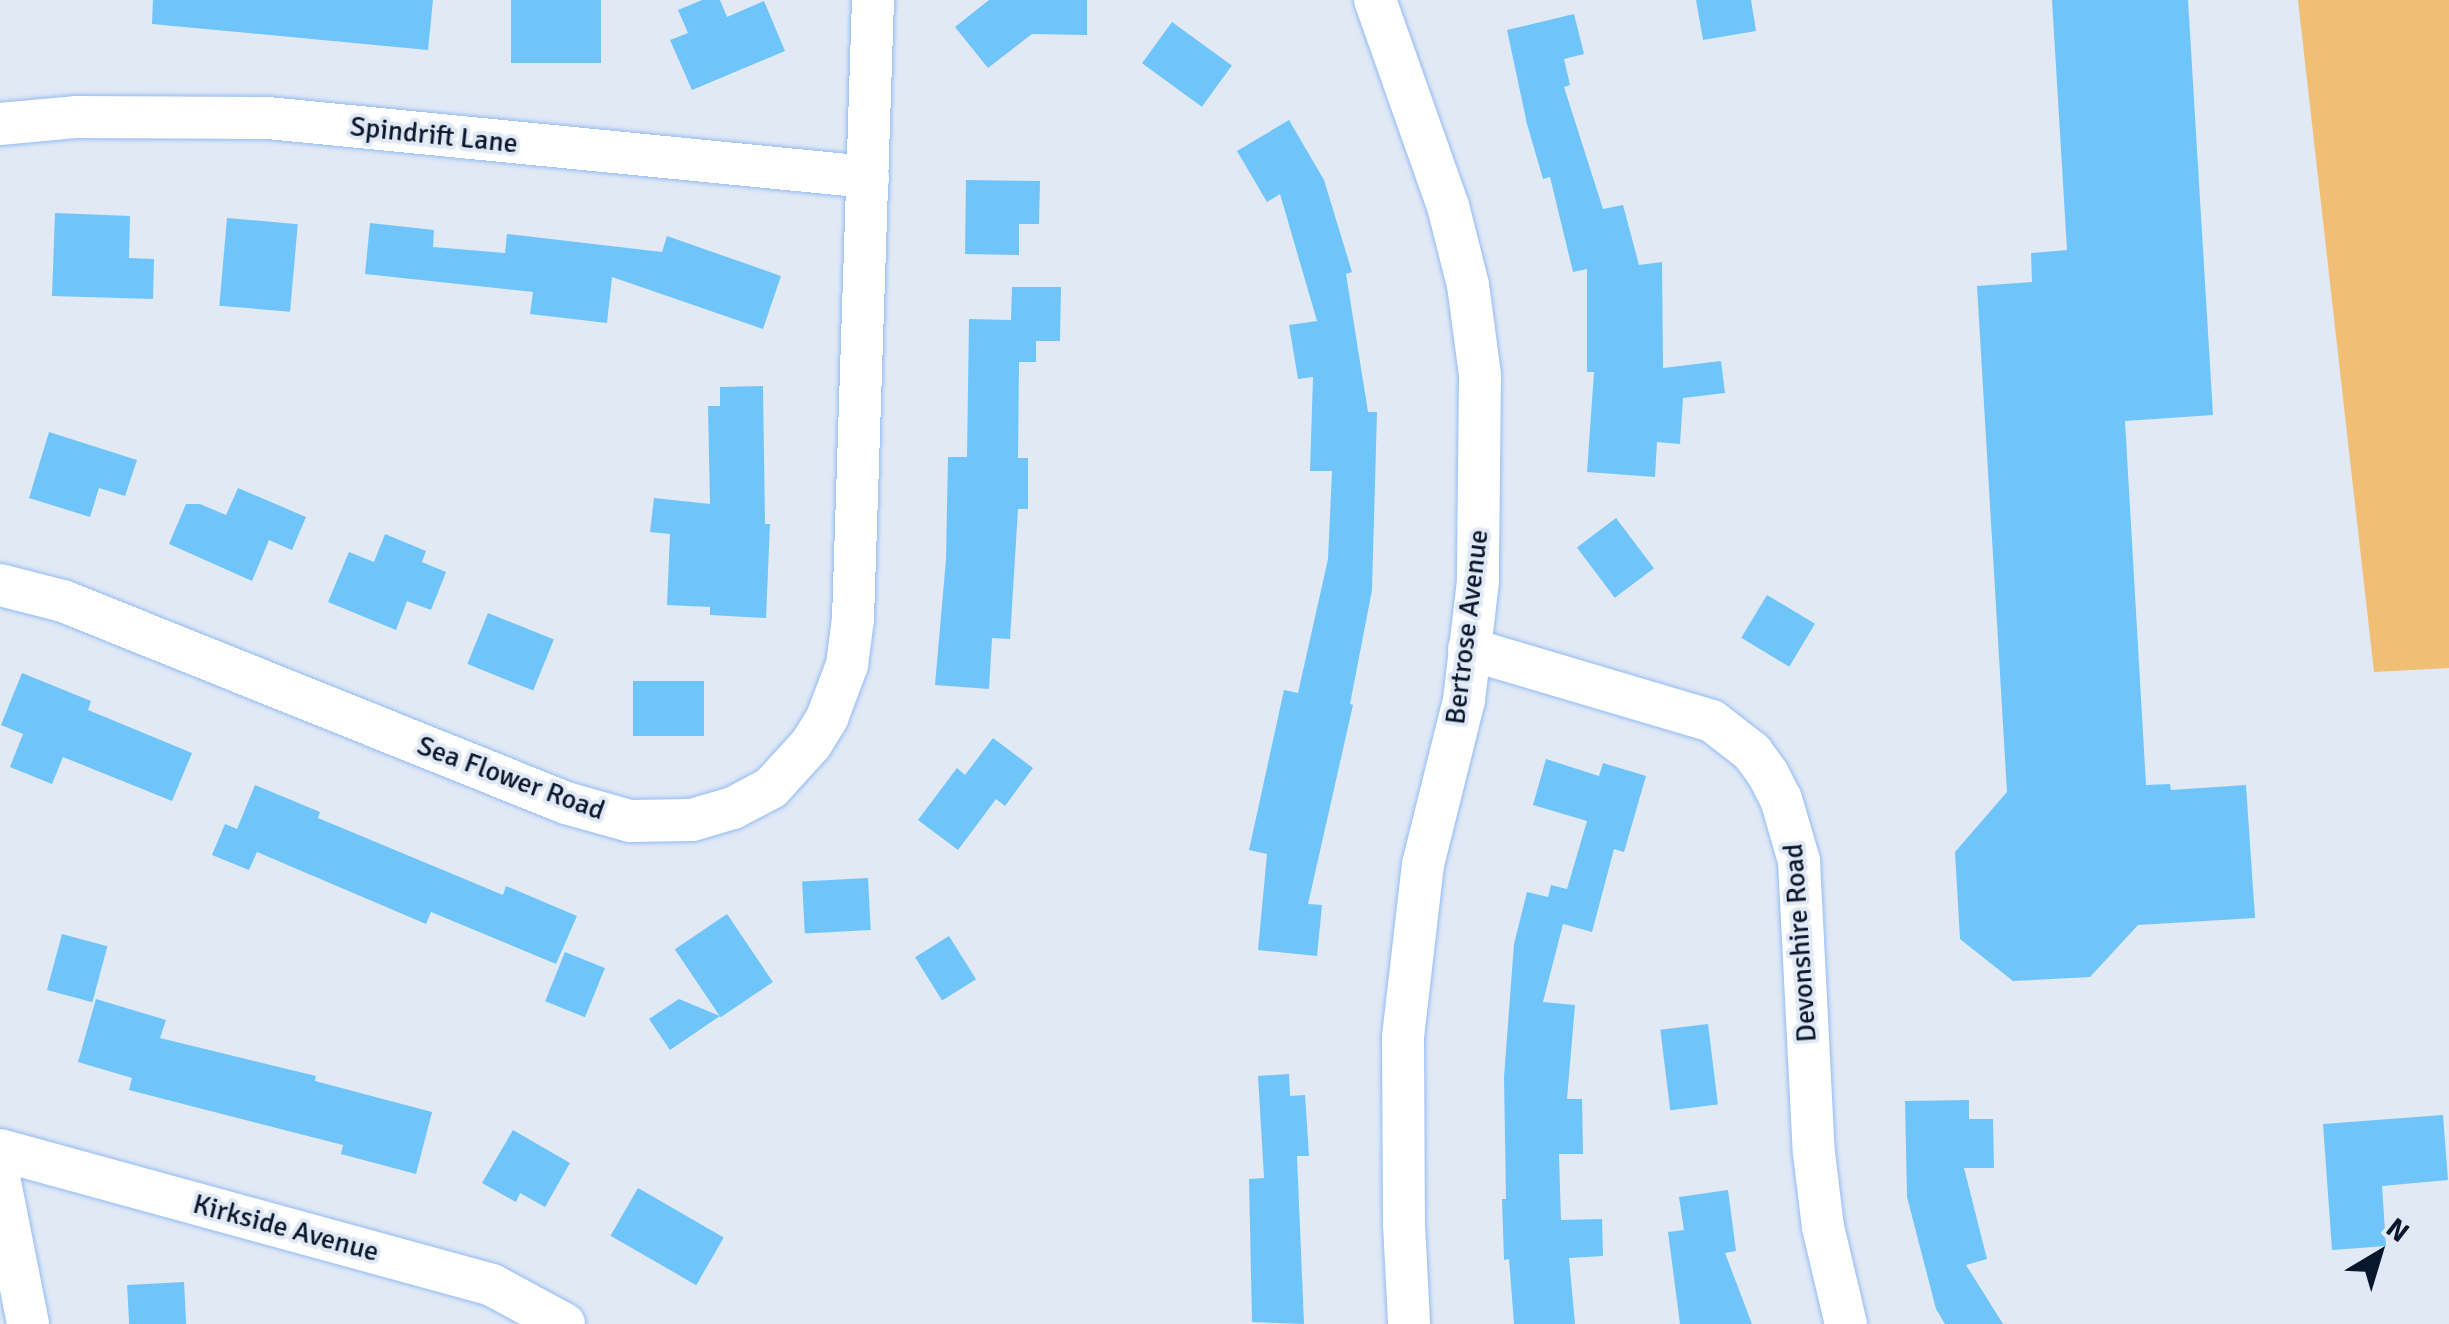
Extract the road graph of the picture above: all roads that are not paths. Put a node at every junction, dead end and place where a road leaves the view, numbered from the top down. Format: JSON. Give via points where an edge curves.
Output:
{"nodes":[{"id":1,"x":873,"y":0,"type":"edge"},
{"id":2,"x":1375,"y":0,"type":"edge"},
{"id":3,"x":0,"y":124,"type":"edge"},
{"id":4,"x":868,"y":177,"type":"junction"},
{"id":5,"x":0,"y":585,"type":"edge"},
{"id":6,"x":1470,"y":649,"type":"junction"},
{"id":7,"x":0,"y":1150,"type":"edge"},
{"id":8,"x":0,"y":1182,"type":"edge"},
{"id":9,"x":28,"y":1324,"type":"edge"},
{"id":10,"x":564,"y":1324,"type":"edge"},
{"id":11,"x":1409,"y":1324,"type":"edge"},
{"id":12,"x":1846,"y":1324,"type":"edge"}],
"edges":[{"from":1,"to":4,"type":"street","name":"Sea Flower Road"},
{"from":2,"to":6,"type":"street","name":"Bertrose Avenue","via":[[1448,206],[1468,286],[1480,375],[1482,476]]},
{"from":3,"to":4,"type":"street","name":"Spindrift Lane","via":[[75,117],[268,118]]},
{"from":4,"to":5,"type":"street","name":"Sea Flower Road","via":[[858,539],[847,664],[811,744],[792,769],[752,800],[671,822],[598,812],[63,601]]},
{"from":6,"to":11,"type":"street","name":"Bertrose Avenue","via":[[1424,864],[1403,1037]]},
{"from":6,"to":12,"type":"street","name":"Devonshire Road","via":[[1686,710],[1733,734],[1768,774],[1799,861],[1814,1153]]},
{"from":7,"to":10,"type":"street","name":"Kirkside Avenue","via":[[492,1285]]},
{"from":8,"to":9,"type":"street"}]}
